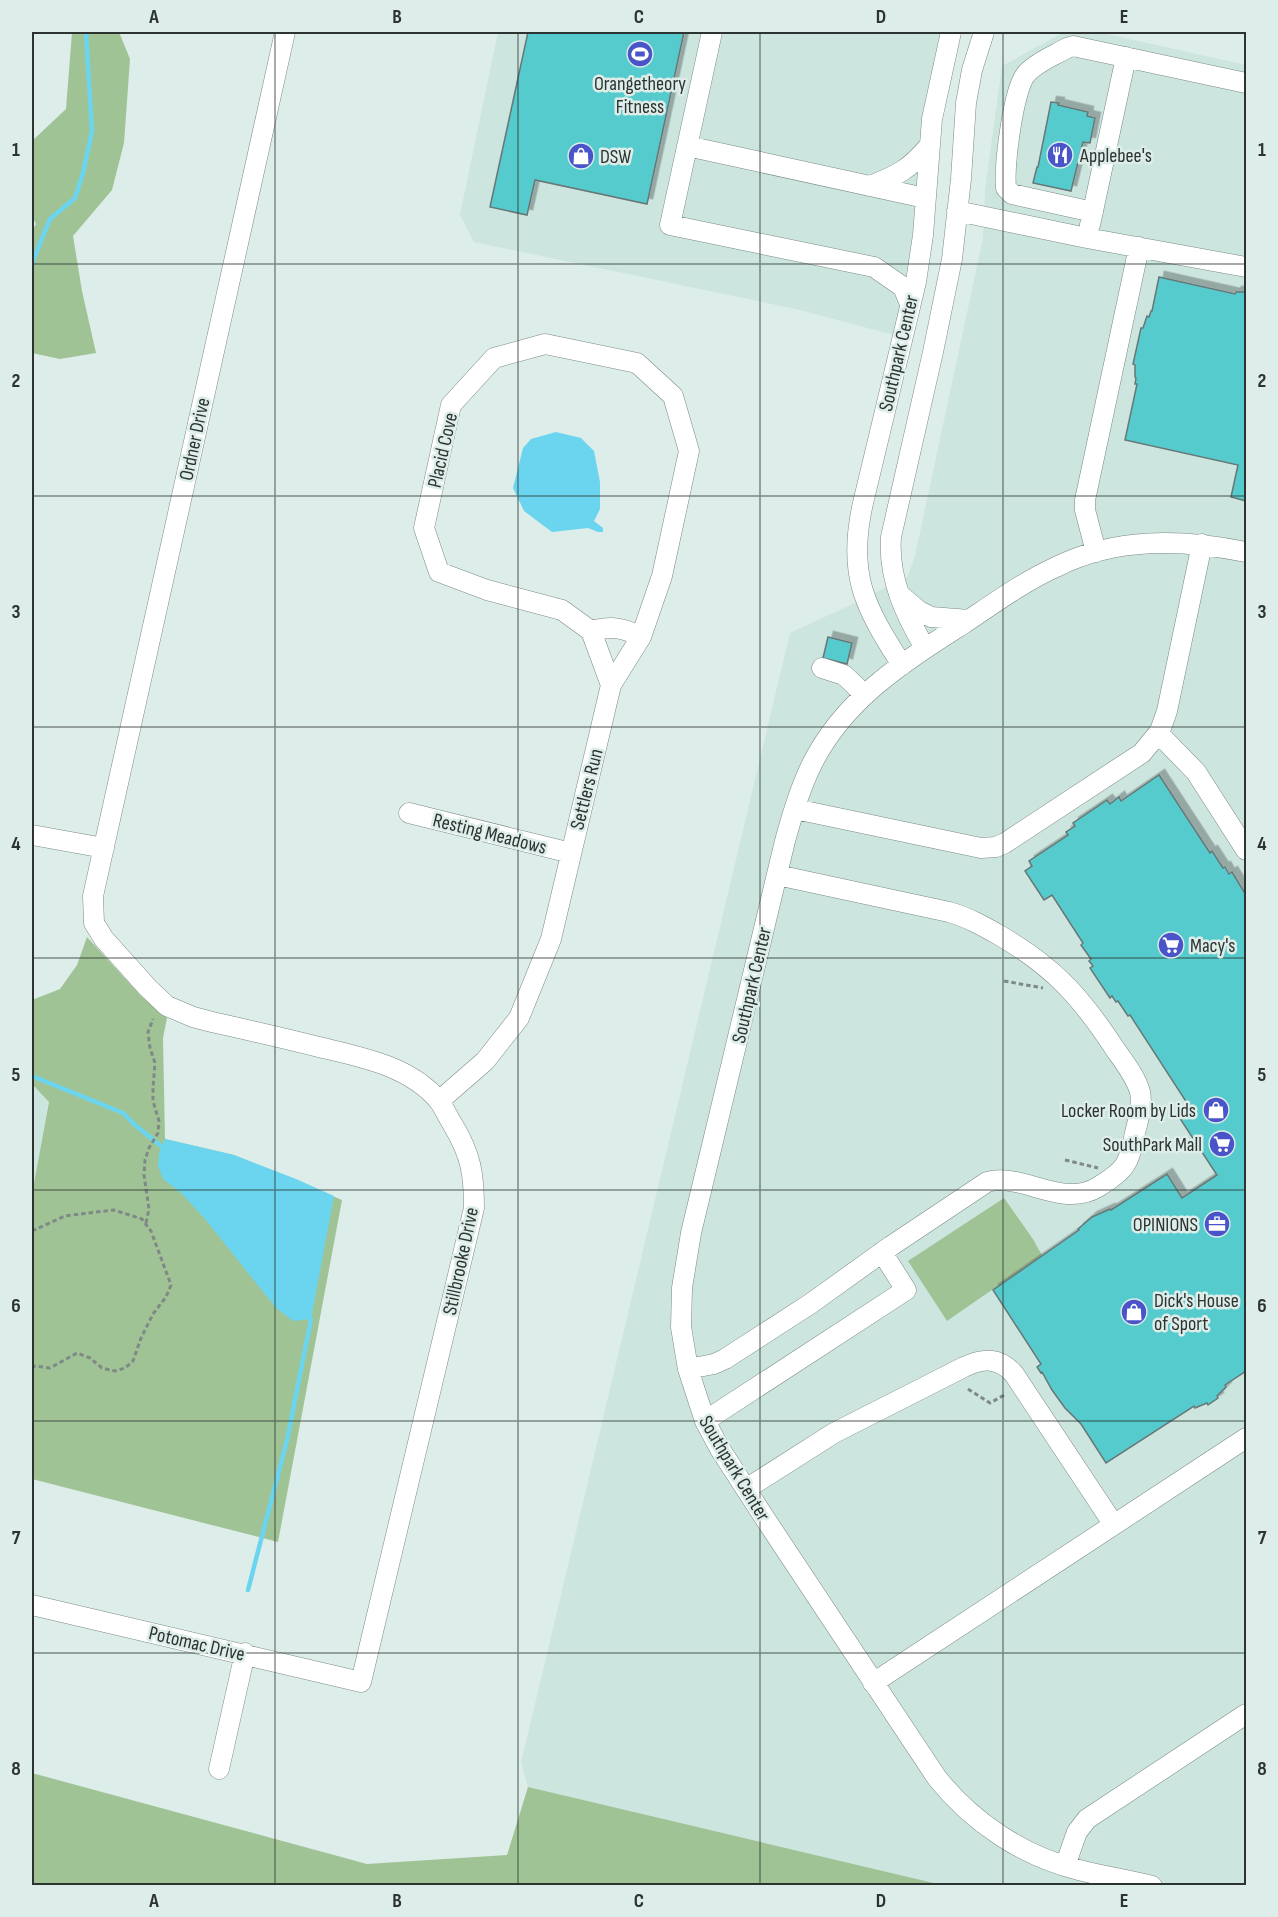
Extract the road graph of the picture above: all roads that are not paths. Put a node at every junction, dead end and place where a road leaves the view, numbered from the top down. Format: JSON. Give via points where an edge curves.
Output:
{"nodes":[{"id":1,"x":285,"y":32,"type":"edge"},
{"id":2,"x":712,"y":32,"type":"edge"},
{"id":3,"x":951,"y":32,"type":"edge"},
{"id":4,"x":984,"y":32,"type":"edge"},
{"id":5,"x":1126,"y":57,"type":"junction"},
{"id":6,"x":1246,"y":82,"type":"edge"},
{"id":7,"x":687,"y":146,"type":"junction"},
{"id":8,"x":929,"y":146,"type":"junction"},
{"id":9,"x":870,"y":186,"type":"junction"},
{"id":10,"x":925,"y":198,"type":"junction"},
{"id":11,"x":957,"y":211,"type":"junction"},
{"id":12,"x":1093,"y":212,"type":"junction"},
{"id":13,"x":1087,"y":238,"type":"junction"},
{"id":14,"x":1139,"y":247,"type":"junction"},
{"id":15,"x":1246,"y":267,"type":"edge"},
{"id":16,"x":910,"y":304,"type":"junction"},
{"id":17,"x":689,"y":451,"type":"joint"},
{"id":18,"x":1202,"y":544,"type":"junction"},
{"id":19,"x":1096,"y":552,"type":"junction"},
{"id":20,"x":1246,"y":552,"type":"edge"},
{"id":21,"x":900,"y":595,"type":"junction"},
{"id":22,"x":969,"y":620,"type":"junction"},
{"id":23,"x":591,"y":631,"type":"junction"},
{"id":24,"x":641,"y":638,"type":"junction"},
{"id":25,"x":925,"y":648,"type":"junction"},
{"id":26,"x":902,"y":665,"type":"junction"},
{"id":27,"x":822,"y":669,"type":"dead end"},
{"id":28,"x":611,"y":685,"type":"junction"},
{"id":29,"x":865,"y":695,"type":"junction"},
{"id":30,"x":1158,"y":733,"type":"junction"},
{"id":31,"x":795,"y":809,"type":"junction"},
{"id":32,"x":409,"y":813,"type":"dead end"},
{"id":33,"x":32,"y":835,"type":"edge"},
{"id":34,"x":104,"y":848,"type":"junction"},
{"id":35,"x":1246,"y":850,"type":"edge"},
{"id":36,"x":571,"y":853,"type":"junction"},
{"id":37,"x":777,"y":876,"type":"junction"},
{"id":38,"x":439,"y":1101,"type":"junction"},
{"id":39,"x":882,"y":1252,"type":"junction"},
{"id":40,"x":687,"y":1369,"type":"junction"},
{"id":41,"x":705,"y":1421,"type":"junction"},
{"id":42,"x":1246,"y":1438,"type":"edge"},
{"id":43,"x":746,"y":1489,"type":"junction"},
{"id":44,"x":1114,"y":1525,"type":"junction"},
{"id":45,"x":32,"y":1605,"type":"edge"},
{"id":46,"x":244,"y":1653,"type":"junction"},
{"id":47,"x":362,"y":1682,"type":"joint"},
{"id":48,"x":873,"y":1683,"type":"junction"},
{"id":49,"x":1246,"y":1714,"type":"edge"},
{"id":50,"x":219,"y":1769,"type":"dead end"},
{"id":51,"x":1065,"y":1866,"type":"junction"},
{"id":52,"x":1152,"y":1886,"type":"edge"}],
"edges":[{"from":1,"to":34,"type":"street","name":"Ordner Drive"},
{"from":2,"to":7,"type":"street"},
{"from":3,"to":8,"type":"street","name":"Southpark Center"},
{"from":4,"to":11,"type":"street","name":"Southpark Center","via":[[966,103]]},
{"from":5,"to":6,"type":"street"},
{"from":5,"to":12,"type":"street"},
{"from":5,"to":12,"type":"street","via":[[1067,48],[1029,71],[1021,81],[1016,101],[1008,151],[1008,190]]},
{"from":7,"to":9,"type":"street"},
{"from":7,"to":16,"type":"street","via":[[670,225],[874,267],[903,287]]},
{"from":8,"to":9,"type":"street","via":[[900,173]]},
{"from":8,"to":10,"type":"street","name":"Southpark Center"},
{"from":9,"to":10,"type":"street"},
{"from":10,"to":16,"type":"street","name":"Southpark Center"},
{"from":11,"to":13,"type":"street"},
{"from":11,"to":21,"type":"street","name":"Southpark Center","via":[[952,259],[933,352],[892,528],[890,555]]},
{"from":12,"to":13,"type":"street"},
{"from":13,"to":14,"type":"street"},
{"from":14,"to":15,"type":"street"},
{"from":14,"to":19,"type":"street","via":[[1084,500]]},
{"from":16,"to":26,"type":"street","name":"Southpark Center","via":[[856,543],[866,602]]},
{"from":17,"to":23,"type":"street","name":"Placid Cove","via":[[673,396],[637,363],[545,344],[494,358],[451,405],[424,528],[439,572],[487,590],[562,610]]},
{"from":17,"to":24,"type":"street","name":"Settlers Run","via":[[662,576]]},
{"from":18,"to":19,"type":"street","name":"Southpark Center","via":[[1156,542]]},
{"from":18,"to":20,"type":"street","name":"Southpark Center"},
{"from":18,"to":30,"type":"street","via":[[1165,718]]},
{"from":19,"to":22,"type":"street","name":"Southpark Center","via":[[1041,575]]},
{"from":21,"to":22,"type":"street","via":[[931,617]]},
{"from":21,"to":25,"type":"street","name":"Southpark Center"},
{"from":22,"to":25,"type":"street","name":"Southpark Center"},
{"from":23,"to":24,"type":"street","via":[[617,628]]},
{"from":23,"to":28,"type":"street"},
{"from":24,"to":28,"type":"street","name":"Settlers Run"},
{"from":25,"to":26,"type":"street","name":"Southpark Center"},
{"from":26,"to":29,"type":"street","name":"Southpark Center"},
{"from":27,"to":29,"type":"street","via":[[844,675]]},
{"from":28,"to":36,"type":"street","name":"Settlers Run"},
{"from":29,"to":31,"type":"street","name":"Southpark Center","via":[[822,746]]},
{"from":30,"to":31,"type":"street","via":[[1142,753],[996,847],[974,847]]},
{"from":30,"to":35,"type":"street","via":[[1196,772]]},
{"from":31,"to":37,"type":"street","name":"Southpark Center"},
{"from":32,"to":36,"type":"street","name":"Resting Meadows"},
{"from":33,"to":34,"type":"street"},
{"from":34,"to":38,"type":"street","name":"Stillbrooke Drive","via":[[93,896],[94,923],[124,962],[167,1006],[212,1022],[369,1059],[419,1083]]},
{"from":36,"to":38,"type":"street","name":"Settlers Run","via":[[551,939],[519,1018],[485,1061]]},
{"from":37,"to":39,"type":"street","via":[[949,912],[1001,936],[1068,986],[1096,1020],[1138,1088],[1140,1110],[1128,1161],[1119,1173],[1097,1187],[1074,1194],[1004,1181],[987,1182]]},
{"from":37,"to":40,"type":"street","name":"Southpark Center","via":[[686,1257],[681,1328]]},
{"from":38,"to":47,"type":"street","name":"Stillbrooke Drive","via":[[468,1158],[474,1180],[474,1208]]},
{"from":39,"to":40,"type":"street","via":[[725,1359]]},
{"from":39,"to":41,"type":"street","via":[[906,1290]]},
{"from":40,"to":41,"type":"street","name":"Southpark Center"},
{"from":41,"to":43,"type":"street","name":"Southpark Center"},
{"from":42,"to":44,"type":"street"},
{"from":43,"to":44,"type":"street","via":[[834,1433],[985,1359],[1004,1365],[1014,1374]]},
{"from":43,"to":48,"type":"street","name":"Southpark Center"},
{"from":44,"to":48,"type":"street"},
{"from":45,"to":46,"type":"street","name":"Potomac Drive"},
{"from":46,"to":47,"type":"street","name":"Potomac Drive"},
{"from":46,"to":50,"type":"street"},
{"from":48,"to":51,"type":"street","name":"Southpark Center","via":[[926,1763],[962,1805],[1004,1838]]},
{"from":49,"to":51,"type":"street","via":[[1086,1819]]},
{"from":51,"to":52,"type":"street","name":"Southpark Center"}]}
